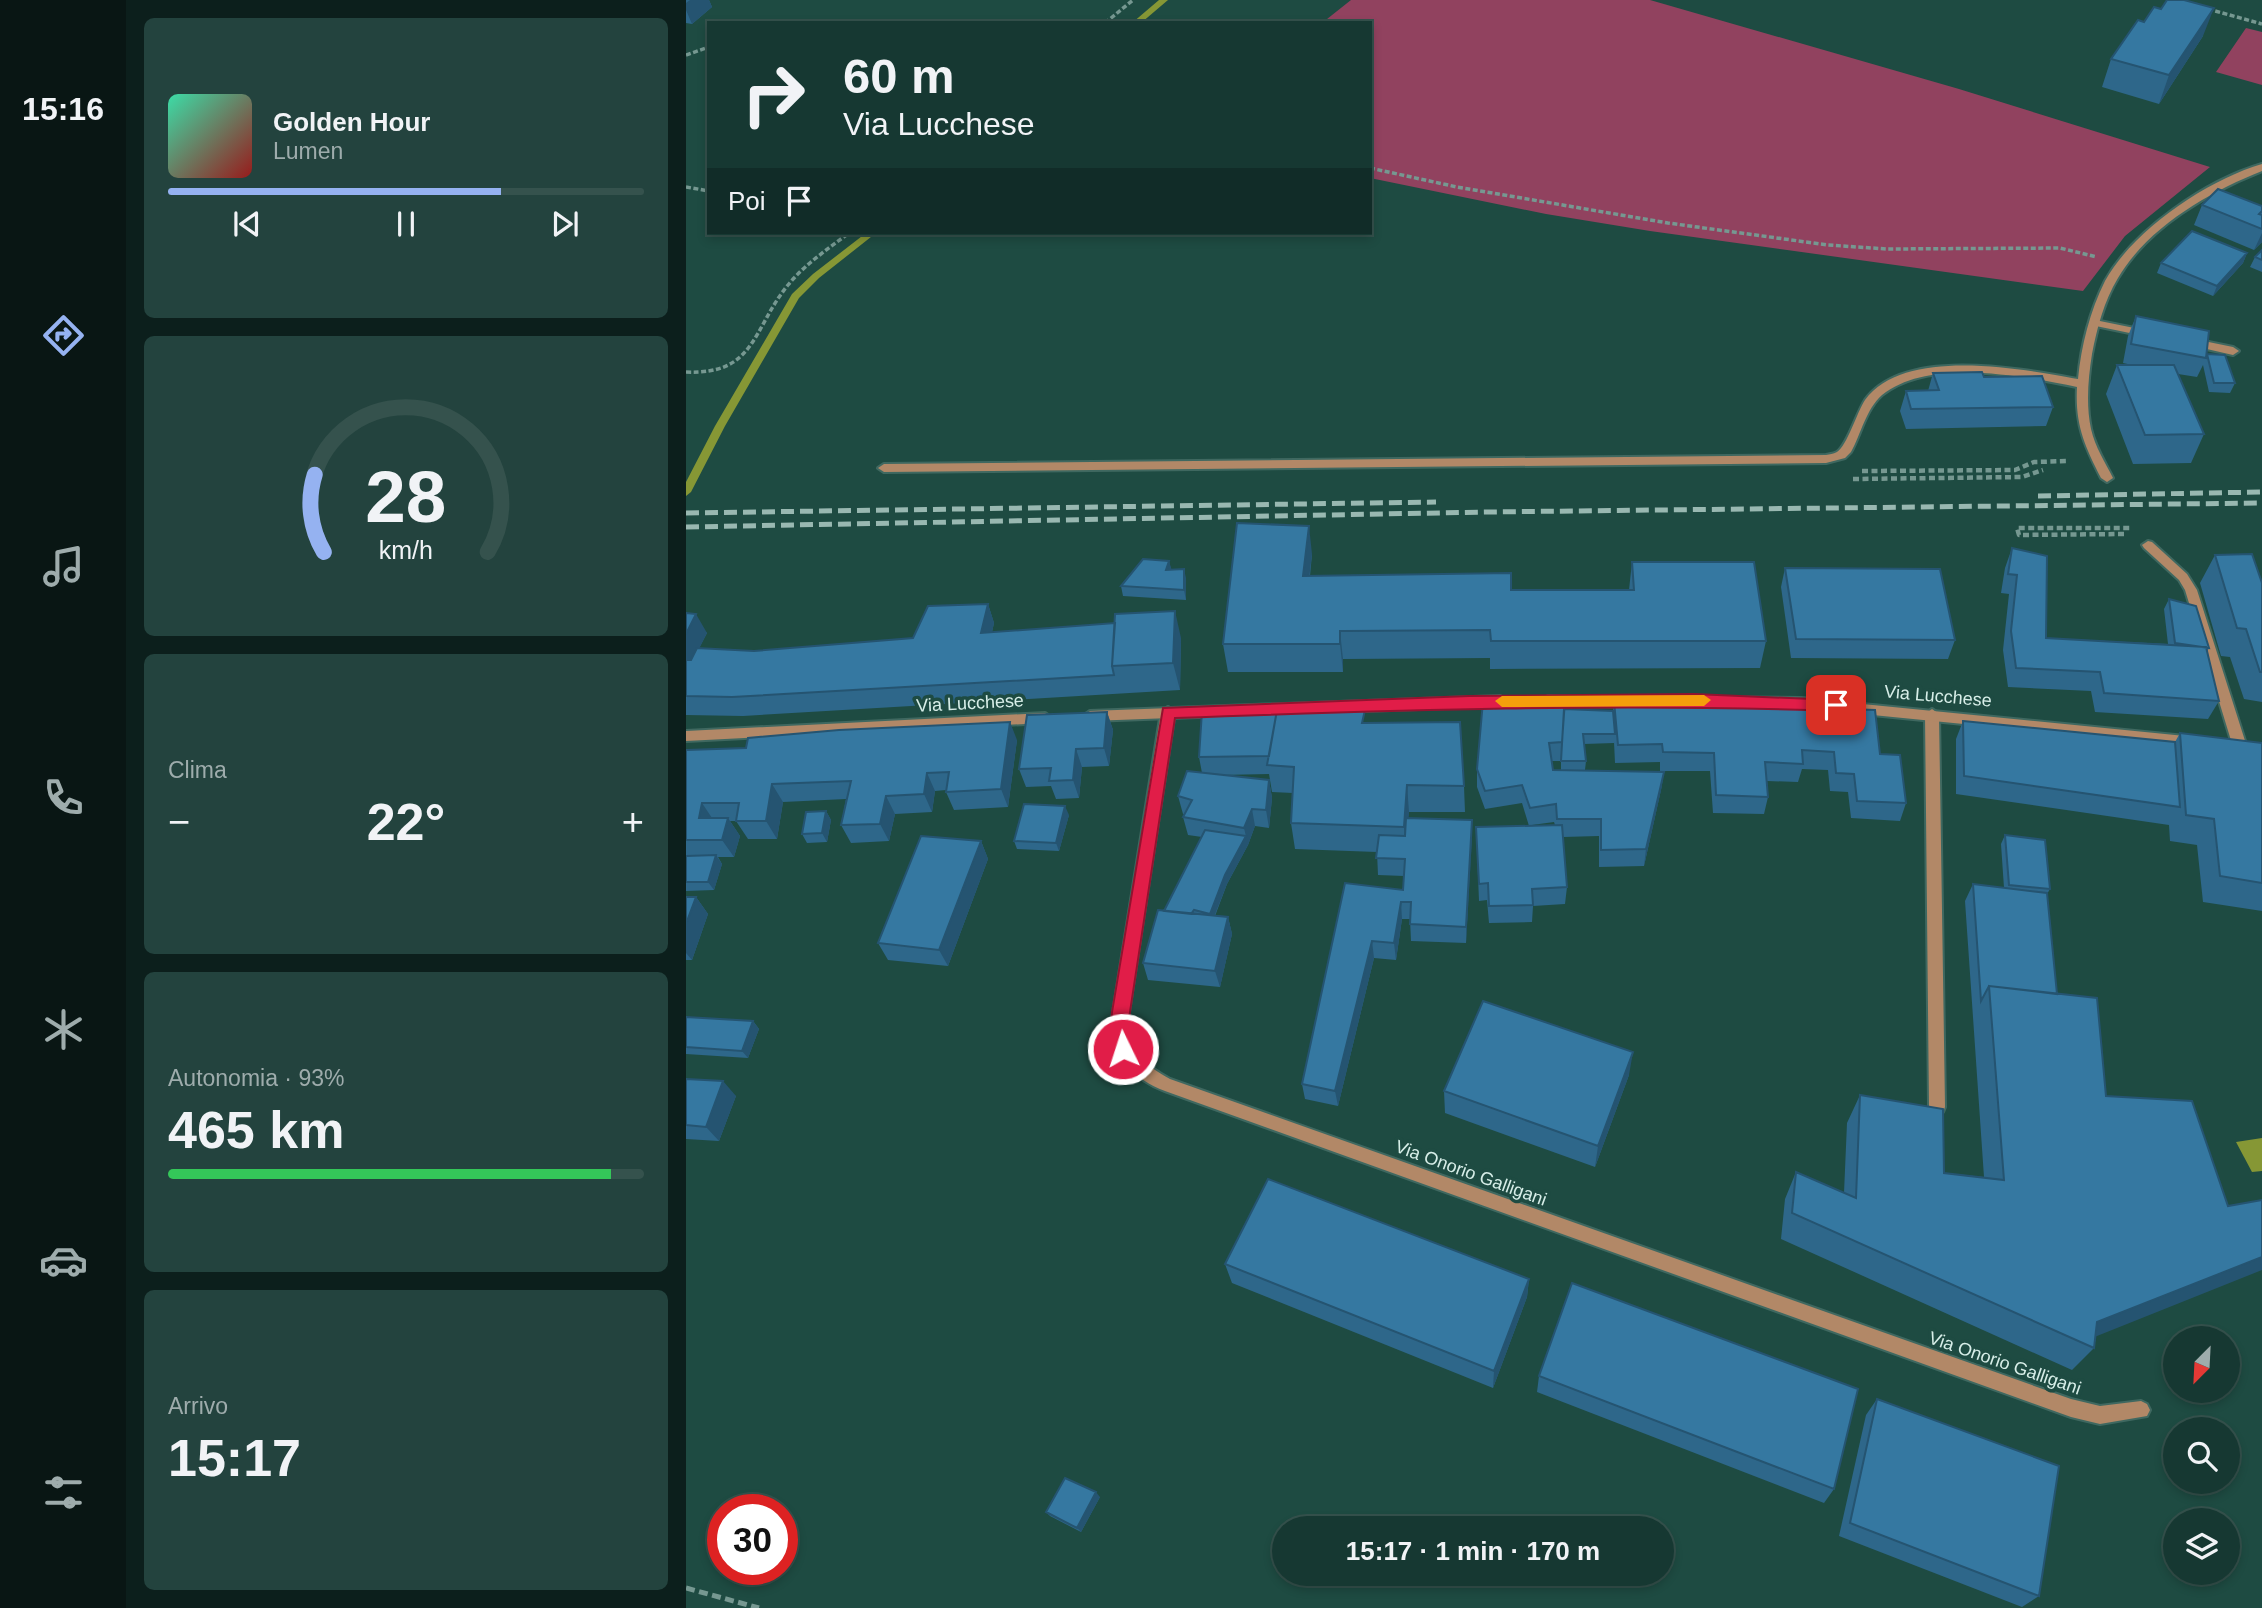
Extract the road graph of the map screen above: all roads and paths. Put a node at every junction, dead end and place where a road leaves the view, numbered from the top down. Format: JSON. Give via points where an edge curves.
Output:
{"nodes":[{"id":1,"x":1133,"y":0,"type":"edge"},
{"id":2,"x":2199,"y":7,"type":"edge"},
{"id":3,"x":1107,"y":21,"type":"edge"},
{"id":4,"x":2262,"y":24,"type":"edge"},
{"id":5,"x":707,"y":48,"type":"edge"},
{"id":6,"x":686,"y":55,"type":"edge"},
{"id":7,"x":2262,"y":167,"type":"edge"},
{"id":8,"x":1372,"y":168,"type":"edge"},
{"id":9,"x":686,"y":187,"type":"edge"},
{"id":10,"x":707,"y":191,"type":"edge"},
{"id":11,"x":847,"y":235,"type":"edge"},
{"id":12,"x":2121,"y":266,"type":"junction"},
{"id":13,"x":2095,"y":323,"type":"junction"},
{"id":14,"x":2158,"y":336,"type":"edge"},
{"id":15,"x":2171,"y":338,"type":"edge"},
{"id":16,"x":2233,"y":351,"type":"dead end"},
{"id":17,"x":686,"y":372,"type":"edge"},
{"id":18,"x":2083,"y":384,"type":"junction"},
{"id":19,"x":2098,"y":461,"type":"junction"},
{"id":20,"x":884,"y":468,"type":"dead end"},
{"id":21,"x":2043,"y":470,"type":"dead end"},
{"id":22,"x":1854,"y":471,"type":"dead end"},
{"id":23,"x":2108,"y":478,"type":"dead end"},
{"id":24,"x":1842,"y":480,"type":"dead end"},
{"id":25,"x":2124,"y":534,"type":"dead end"},
{"id":26,"x":2148,"y":544,"type":"joint"},
{"id":27,"x":1168,"y":712,"type":"junction"},
{"id":28,"x":1932,"y":714,"type":"junction"},
{"id":29,"x":686,"y":736,"type":"edge"},
{"id":30,"x":2204,"y":743,"type":"edge"},
{"id":31,"x":2240,"y":747,"type":"edge"},
{"id":32,"x":1937,"y":1107,"type":"edge"},
{"id":33,"x":2141,"y":1410,"type":"dead end"},
{"id":34,"x":686,"y":1588,"type":"edge"},
{"id":35,"x":759,"y":1608,"type":"edge"}],
"edges":[{"from":1,"to":3,"type":"path"},
{"from":2,"to":4,"type":"path"},
{"from":5,"to":6,"type":"path"},
{"from":7,"to":12,"type":"street","via":[[2193,200]]},
{"from":8,"to":12,"type":"path","via":[[1668,223],[1840,246],[2060,248]]},
{"from":9,"to":10,"type":"path"},
{"from":11,"to":17,"type":"path","via":[[793,279],[735,364],[712,374]]},
{"from":12,"to":13,"type":"street"},
{"from":13,"to":14,"type":"street"},
{"from":13,"to":18,"type":"street"},
{"from":15,"to":16,"type":"street"},
{"from":18,"to":19,"type":"street","via":[[2085,430]]},
{"from":18,"to":20,"type":"street","via":[[1990,370],[1900,379],[1870,403],[1847,449],[1826,459]]},
{"from":19,"to":22,"type":"path","via":[[2034,462],[2015,470]]},
{"from":19,"to":23,"type":"street"},
{"from":21,"to":24,"type":"path","via":[[2022,477]]},
{"from":25,"to":26,"type":"path","via":[[2019,535],[2017,528],[2138,528]]},
{"from":26,"to":31,"type":"street","via":[[2188,583]]},
{"from":27,"to":28,"type":"street","name":"Via Lucchese","via":[[1527,701],[1802,703]]},
{"from":27,"to":29,"type":"street","name":"Via Lucchese"},
{"from":27,"to":33,"type":"street","name":"Via Onorio Galligani","via":[[1119,1025],[1123,1049],[1141,1071],[1177,1088],[2071,1408],[2100,1415]]},
{"from":28,"to":30,"type":"street","name":"Via Lucchese"},
{"from":28,"to":32,"type":"street"},
{"from":34,"to":35,"type":"path"}]}
